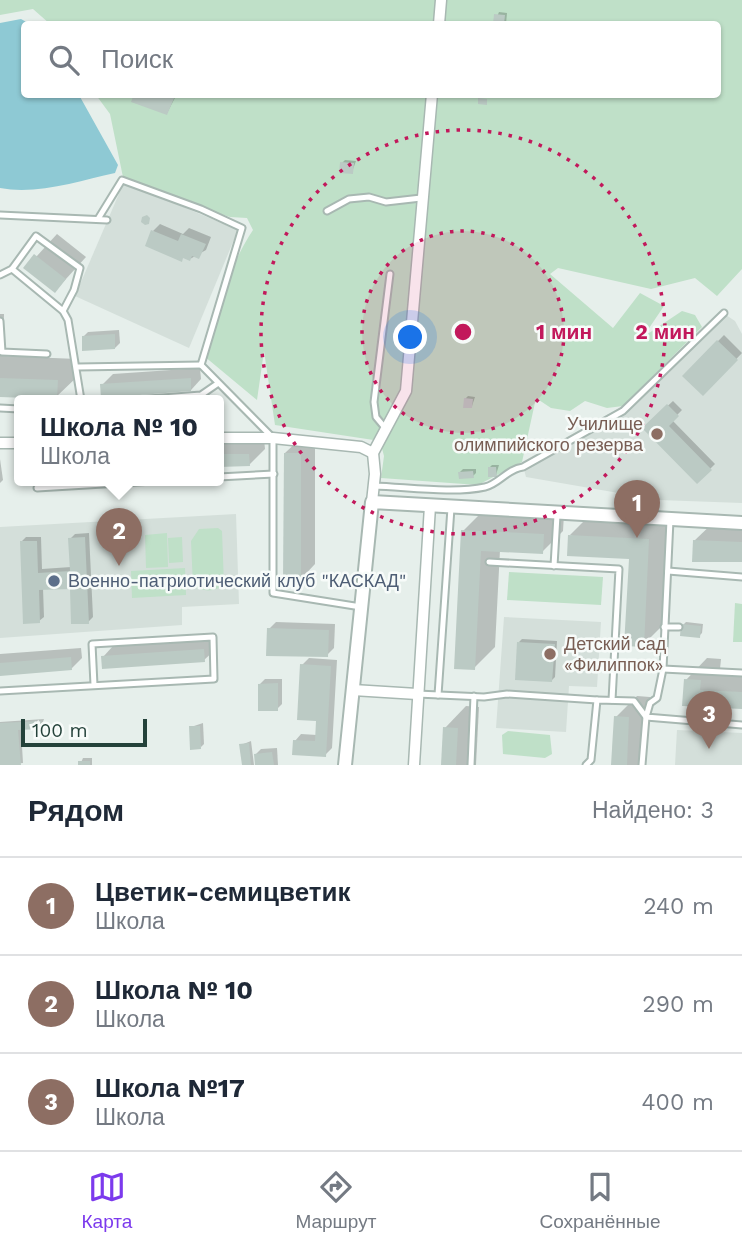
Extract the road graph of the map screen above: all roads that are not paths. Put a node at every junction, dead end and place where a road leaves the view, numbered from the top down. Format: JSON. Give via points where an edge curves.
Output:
{"nodes":[{"id":1,"x":441,"y":0,"type":"edge"},
{"id":2,"x":439,"y":21,"type":"edge"},
{"id":3,"x":432,"y":98,"type":"edge"},
{"id":4,"x":421,"y":198,"type":"junction"},
{"id":5,"x":327,"y":211,"type":"dead end"},
{"id":6,"x":0,"y":215,"type":"edge"},
{"id":7,"x":98,"y":219,"type":"junction"},
{"id":8,"x":107,"y":220,"type":"dead end"},
{"id":9,"x":12,"y":269,"type":"junction"},
{"id":10,"x":390,"y":274,"type":"dead end"},
{"id":11,"x":0,"y":275,"type":"edge"},
{"id":12,"x":63,"y":311,"type":"junction"},
{"id":13,"x":724,"y":313,"type":"dead end"},
{"id":14,"x":0,"y":321,"type":"edge"},
{"id":15,"x":47,"y":354,"type":"dead end"},
{"id":16,"x":201,"y":365,"type":"junction"},
{"id":17,"x":78,"y":368,"type":"junction"},
{"id":18,"x":217,"y":384,"type":"junction"},
{"id":19,"x":81,"y":395,"type":"edge"},
{"id":20,"x":201,"y":395,"type":"edge"},
{"id":21,"x":386,"y":429,"type":"junction"},
{"id":22,"x":224,"y":438,"type":"edge"},
{"id":23,"x":273,"y":438,"type":"junction"},
{"id":24,"x":373,"y":453,"type":"junction"},
{"id":25,"x":274,"y":474,"type":"junction"},
{"id":26,"x":224,"y":478,"type":"edge"},
{"id":27,"x":70,"y":486,"type":"edge"},
{"id":28,"x":374,"y":486,"type":"junction"},
{"id":29,"x":37,"y":488,"type":"dead end"},
{"id":30,"x":372,"y":502,"type":"junction"},
{"id":31,"x":430,"y":506,"type":"junction"},
{"id":32,"x":451,"y":508,"type":"junction"},
{"id":33,"x":557,"y":515,"type":"junction"},
{"id":34,"x":670,"y":520,"type":"junction"},
{"id":35,"x":742,"y":523,"type":"edge"},
{"id":36,"x":489,"y":562,"type":"dead end"},
{"id":37,"x":554,"y":566,"type":"junction"},
{"id":38,"x":668,"y":571,"type":"junction"},
{"id":39,"x":742,"y":577,"type":"edge"},
{"id":40,"x":361,"y":607,"type":"junction"},
{"id":41,"x":664,"y":627,"type":"junction"},
{"id":42,"x":679,"y":627,"type":"dead end"},
{"id":43,"x":663,"y":669,"type":"junction"},
{"id":44,"x":742,"y":673,"type":"edge"},
{"id":45,"x":94,"y":685,"type":"junction"},
{"id":46,"x":353,"y":690,"type":"junction"},
{"id":47,"x":0,"y":691,"type":"edge"},
{"id":48,"x":417,"y":694,"type":"junction"},
{"id":49,"x":438,"y":695,"type":"junction"},
{"id":50,"x":474,"y":696,"type":"junction"},
{"id":51,"x":597,"y":700,"type":"junction"},
{"id":52,"x":612,"y":700,"type":"junction"},
{"id":53,"x":646,"y":717,"type":"junction"},
{"id":54,"x":742,"y":725,"type":"edge"},
{"id":55,"x":345,"y":765,"type":"edge"},
{"id":56,"x":414,"y":765,"type":"edge"},
{"id":57,"x":471,"y":765,"type":"edge"},
{"id":58,"x":586,"y":765,"type":"edge"},
{"id":59,"x":642,"y":765,"type":"edge"}],
"edges":[{"from":1,"to":2,"type":"street"},
{"from":3,"to":4,"type":"street"},
{"from":4,"to":5,"type":"lane","via":[[386,202],[359,198]]},
{"from":4,"to":21,"type":"street","via":[[406,391]]},
{"from":6,"to":7,"type":"lane"},
{"from":7,"to":8,"type":"lane"},
{"from":7,"to":16,"type":"lane","via":[[122,180],[242,228]]},
{"from":9,"to":11,"type":"lane"},
{"from":9,"to":12,"type":"lane"},
{"from":9,"to":12,"type":"lane","via":[[36,236],[80,268]]},
{"from":10,"to":21,"type":"lane","via":[[374,402],[376,417]]},
{"from":12,"to":17,"type":"lane"},
{"from":13,"to":28,"type":"lane","via":[[623,411],[523,467],[512,468],[488,486]]},
{"from":14,"to":15,"type":"lane","via":[[2,352]]},
{"from":16,"to":17,"type":"lane"},
{"from":16,"to":18,"type":"lane"},
{"from":17,"to":19,"type":"lane"},
{"from":18,"to":20,"type":"lane"},
{"from":18,"to":23,"type":"lane"},
{"from":21,"to":24,"type":"street"},
{"from":22,"to":23,"type":"street"},
{"from":23,"to":24,"type":"street","via":[[361,447]]},
{"from":23,"to":25,"type":"lane"},
{"from":24,"to":28,"type":"street"},
{"from":25,"to":26,"type":"lane"},
{"from":25,"to":40,"type":"lane","via":[[273,593]]},
{"from":27,"to":29,"type":"lane"},
{"from":28,"to":30,"type":"street"},
{"from":30,"to":31,"type":"street"},
{"from":30,"to":40,"type":"street"},
{"from":31,"to":32,"type":"street"},
{"from":31,"to":48,"type":"street"},
{"from":32,"to":33,"type":"street"},
{"from":32,"to":49,"type":"lane"},
{"from":33,"to":34,"type":"street"},
{"from":33,"to":37,"type":"lane"},
{"from":34,"to":35,"type":"street"},
{"from":34,"to":38,"type":"lane"},
{"from":36,"to":37,"type":"lane"},
{"from":37,"to":52,"type":"lane","via":[[620,569]]},
{"from":38,"to":39,"type":"lane"},
{"from":38,"to":41,"type":"lane"},
{"from":40,"to":46,"type":"street"},
{"from":41,"to":42,"type":"lane"},
{"from":41,"to":43,"type":"lane"},
{"from":43,"to":44,"type":"lane"},
{"from":43,"to":53,"type":"lane","via":[[657,698]]},
{"from":45,"to":45,"type":"lane","via":[[92,644],[213,637],[214,678]]},
{"from":45,"to":47,"type":"lane"},
{"from":46,"to":48,"type":"street"},
{"from":46,"to":55,"type":"street"},
{"from":48,"to":49,"type":"lane"},
{"from":48,"to":56,"type":"street"},
{"from":49,"to":50,"type":"lane"},
{"from":50,"to":51,"type":"lane"},
{"from":50,"to":57,"type":"lane"},
{"from":51,"to":52,"type":"lane"},
{"from":51,"to":58,"type":"lane","via":[[591,760]]},
{"from":52,"to":53,"type":"lane","via":[[634,701]]},
{"from":53,"to":54,"type":"lane"},
{"from":53,"to":59,"type":"lane"}]}
